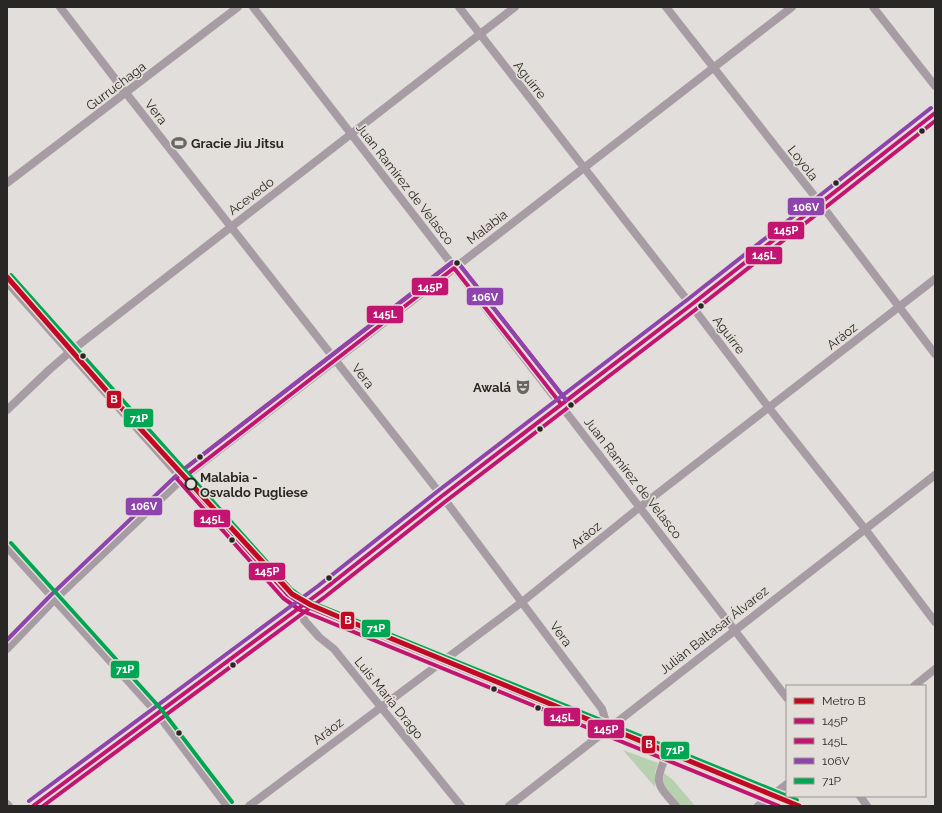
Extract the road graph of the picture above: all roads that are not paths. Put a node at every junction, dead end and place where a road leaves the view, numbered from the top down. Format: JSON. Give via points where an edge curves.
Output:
{"nodes":[{"id":1,"x":60,"y":7,"type":"edge"},
{"id":2,"x":238,"y":7,"type":"edge"},
{"id":3,"x":253,"y":7,"type":"edge"},
{"id":4,"x":459,"y":7,"type":"edge"},
{"id":5,"x":515,"y":7,"type":"edge"},
{"id":6,"x":666,"y":7,"type":"edge"},
{"id":7,"x":792,"y":7,"type":"edge"},
{"id":8,"x":874,"y":7,"type":"edge"},
{"id":9,"x":480,"y":34,"type":"junction"},
{"id":10,"x":713,"y":68,"type":"junction"},
{"id":11,"x":935,"y":86,"type":"edge"},
{"id":12,"x":126,"y":93,"type":"junction"},
{"id":13,"x":935,"y":113,"type":"edge"},
{"id":14,"x":351,"y":134,"type":"junction"},
{"id":15,"x":583,"y":167,"type":"junction"},
{"id":16,"x":7,"y":183,"type":"edge"},
{"id":17,"x":820,"y":203,"type":"junction"},
{"id":18,"x":230,"y":227,"type":"junction"},
{"id":19,"x":454,"y":268,"type":"junction"},
{"id":20,"x":7,"y":279,"type":"edge"},
{"id":21,"x":935,"y":279,"type":"edge"},
{"id":22,"x":691,"y":305,"type":"junction"},
{"id":23,"x":899,"y":307,"type":"junction"},
{"id":24,"x":71,"y":351,"type":"junction"},
{"id":25,"x":935,"y":354,"type":"edge"},
{"id":26,"x":336,"y":360,"type":"junction"},
{"id":27,"x":561,"y":404,"type":"junction"},
{"id":28,"x":769,"y":408,"type":"junction"},
{"id":29,"x":7,"y":410,"type":"edge"},
{"id":30,"x":935,"y":475,"type":"edge"},
{"id":31,"x":183,"y":478,"type":"junction"},
{"id":32,"x":442,"y":496,"type":"junction"},
{"id":33,"x":640,"y":508,"type":"junction"},
{"id":34,"x":865,"y":529,"type":"junction"},
{"id":35,"x":7,"y":547,"type":"edge"},
{"id":36,"x":54,"y":600,"type":"junction"},
{"id":37,"x":522,"y":602,"type":"junction"},
{"id":38,"x":303,"y":605,"type":"junction"},
{"id":39,"x":935,"y":622,"type":"edge"},
{"id":40,"x":734,"y":630,"type":"junction"},
{"id":41,"x":7,"y":649,"type":"edge"},
{"id":42,"x":442,"y":662,"type":"junction"},
{"id":43,"x":935,"y":669,"type":"edge"},
{"id":44,"x":915,"y":685,"type":"edge"},
{"id":45,"x":786,"y":697,"type":"edge"},
{"id":46,"x":380,"y":707,"type":"junction"},
{"id":47,"x":157,"y":714,"type":"junction"},
{"id":48,"x":608,"y":729,"type":"junction"},
{"id":49,"x":667,"y":753,"type":"junction"},
{"id":50,"x":786,"y":785,"type":"edge"},
{"id":51,"x":771,"y":796,"type":"junction"},
{"id":52,"x":861,"y":797,"type":"edge"},
{"id":53,"x":33,"y":806,"type":"edge"},
{"id":54,"x":227,"y":806,"type":"edge"},
{"id":55,"x":249,"y":806,"type":"edge"},
{"id":56,"x":461,"y":806,"type":"edge"},
{"id":57,"x":509,"y":806,"type":"edge"},
{"id":58,"x":676,"y":806,"type":"edge"},
{"id":59,"x":758,"y":806,"type":"edge"},
{"id":60,"x":795,"y":806,"type":"edge"},
{"id":61,"x":866,"y":806,"type":"edge"}],
"edges":[{"from":1,"to":12,"type":"street","name":"Vera"},
{"from":2,"to":12,"type":"street","name":"Gurruchaga"},
{"from":3,"to":14,"type":"street","name":"Juan Ramírez de Velasco"},
{"from":4,"to":9,"type":"street","name":"Aguirre"},
{"from":5,"to":9,"type":"street","name":"Acevedo"},
{"from":6,"to":10,"type":"street","name":"Loyola"},
{"from":7,"to":10,"type":"street","name":"Malabia"},
{"from":8,"to":11,"type":"street"},
{"from":9,"to":14,"type":"street","name":"Acevedo"},
{"from":9,"to":15,"type":"street","name":"Aguirre"},
{"from":10,"to":15,"type":"street","name":"Malabia"},
{"from":10,"to":17,"type":"street","name":"Loyola"},
{"from":12,"to":16,"type":"street","name":"Gurruchaga"},
{"from":12,"to":18,"type":"street","name":"Vera"},
{"from":13,"to":17,"type":"main road"},
{"from":14,"to":18,"type":"street","name":"Acevedo"},
{"from":14,"to":19,"type":"street","name":"Juan Ramírez de Velasco"},
{"from":15,"to":19,"type":"street","name":"Malabia"},
{"from":15,"to":22,"type":"street","name":"Aguirre"},
{"from":17,"to":22,"type":"main road"},
{"from":17,"to":23,"type":"street","name":"Loyola"},
{"from":18,"to":24,"type":"street","name":"Acevedo"},
{"from":18,"to":26,"type":"street","name":"Vera"},
{"from":19,"to":26,"type":"street","name":"Malabia"},
{"from":19,"to":27,"type":"street","name":"Juan Ramírez de Velasco"},
{"from":20,"to":24,"type":"main road"},
{"from":21,"to":23,"type":"street","name":"Aráoz"},
{"from":22,"to":27,"type":"main road"},
{"from":22,"to":28,"type":"street","name":"Aguirre"},
{"from":23,"to":25,"type":"street","name":"Loyola"},
{"from":23,"to":28,"type":"street","name":"Aráoz"},
{"from":24,"to":29,"type":"street","name":"Acevedo"},
{"from":24,"to":31,"type":"main road"},
{"from":26,"to":31,"type":"street","name":"Malabia"},
{"from":26,"to":32,"type":"street","name":"Vera"},
{"from":27,"to":32,"type":"main road"},
{"from":27,"to":33,"type":"street","name":"Juan Ramírez de Velasco"},
{"from":28,"to":33,"type":"street","name":"Aráoz"},
{"from":28,"to":34,"type":"street","name":"Aguirre"},
{"from":30,"to":34,"type":"street","name":"Julián Baltasar Álvarez"},
{"from":31,"to":36,"type":"street","name":"Malabia"},
{"from":31,"to":38,"type":"main road","via":[[287,594]]},
{"from":32,"to":37,"type":"street","name":"Vera"},
{"from":32,"to":38,"type":"main road"},
{"from":33,"to":37,"type":"street","name":"Aráoz"},
{"from":33,"to":40,"type":"street","name":"Juan Ramírez de Velasco"},
{"from":34,"to":39,"type":"street","name":"Aguirre"},
{"from":34,"to":40,"type":"street","name":"Julián Baltasar Álvarez"},
{"from":35,"to":36,"type":"street"},
{"from":36,"to":41,"type":"street","name":"Malabia"},
{"from":36,"to":47,"type":"street"},
{"from":37,"to":42,"type":"street","name":"Aráoz"},
{"from":37,"to":48,"type":"street","name":"Vera","via":[[602,708]]},
{"from":38,"to":42,"type":"main road"},
{"from":38,"to":46,"type":"street","name":"Luis María Drago","via":[[304,620],[319,638],[334,649]]},
{"from":38,"to":47,"type":"main road"},
{"from":40,"to":45,"type":"street","name":"Juan Ramírez de Velasco"},
{"from":40,"to":48,"type":"street","name":"Julián Baltasar Álvarez"},
{"from":42,"to":46,"type":"street","name":"Aráoz"},
{"from":42,"to":48,"type":"main road"},
{"from":43,"to":44,"type":"street"},
{"from":46,"to":55,"type":"street","name":"Aráoz"},
{"from":46,"to":56,"type":"street","name":"Luis María Drago"},
{"from":47,"to":53,"type":"main road"},
{"from":47,"to":54,"type":"street"},
{"from":48,"to":49,"type":"main road"},
{"from":48,"to":57,"type":"street","name":"Julián Baltasar Álvarez"},
{"from":49,"to":51,"type":"main road"},
{"from":49,"to":58,"type":"street","via":[[658,775],[659,783]]},
{"from":50,"to":51,"type":"street"},
{"from":51,"to":59,"type":"street"},
{"from":51,"to":60,"type":"main road"},
{"from":52,"to":61,"type":"street"}]}
